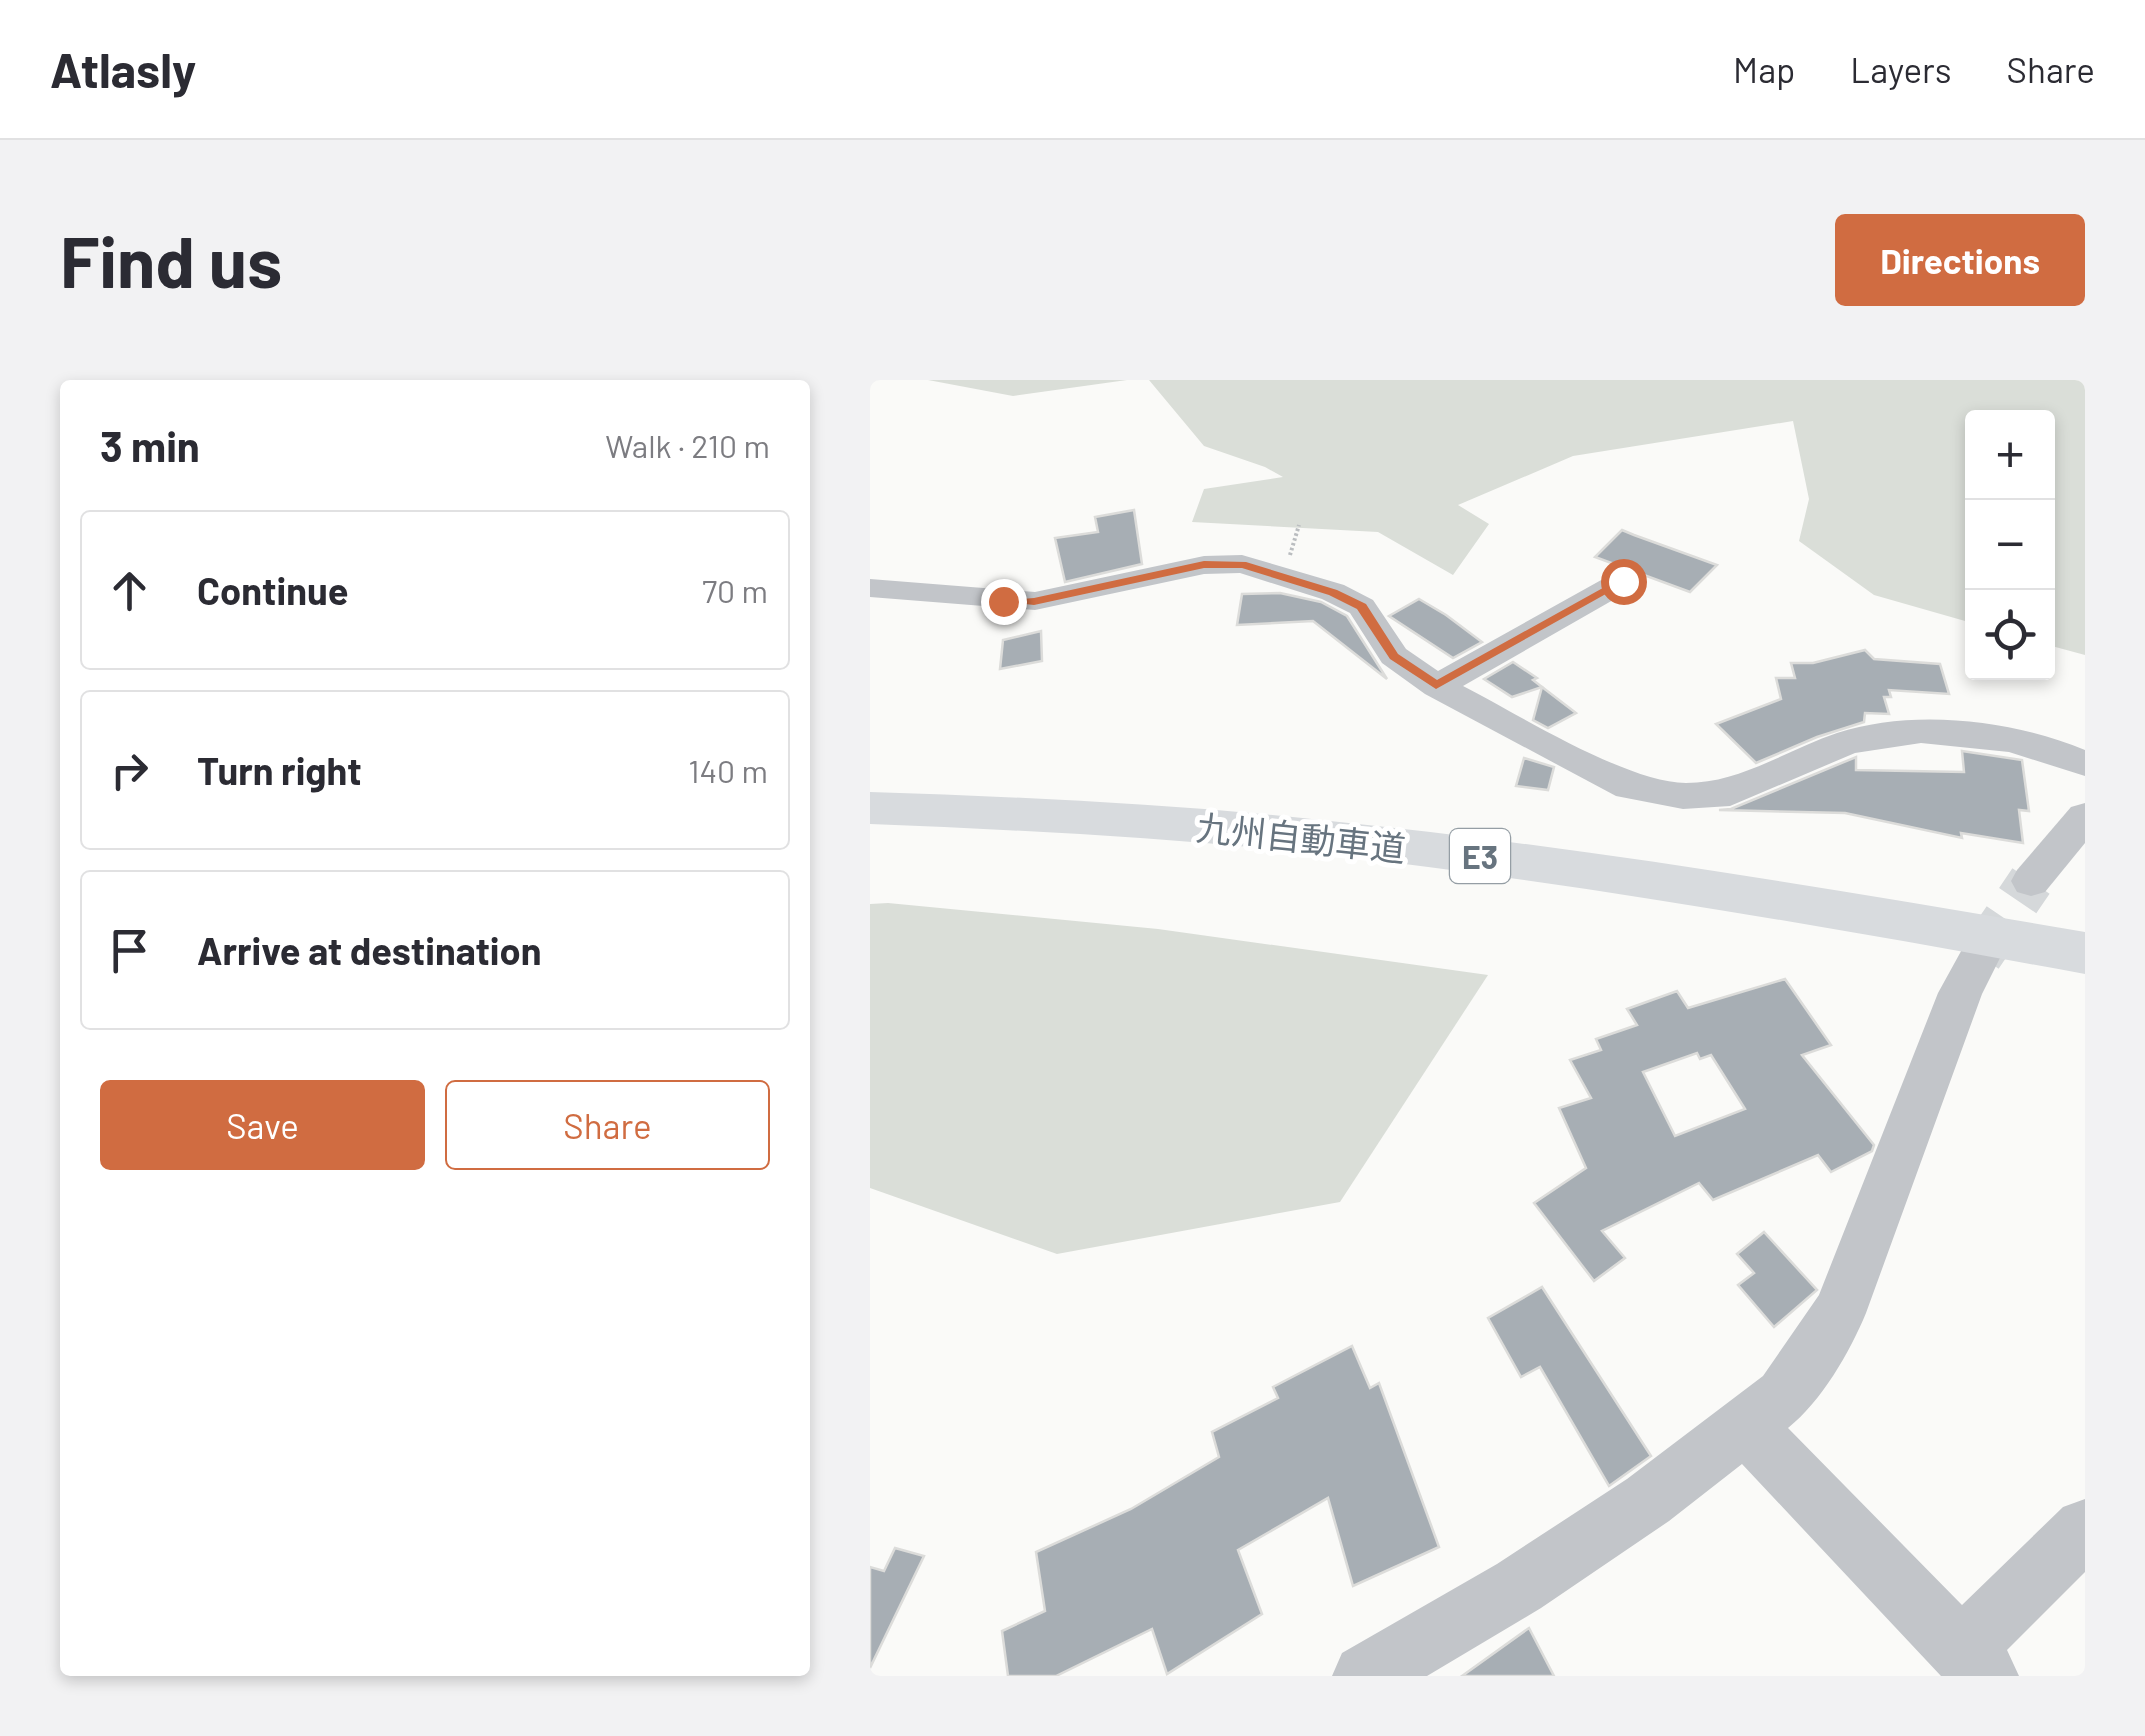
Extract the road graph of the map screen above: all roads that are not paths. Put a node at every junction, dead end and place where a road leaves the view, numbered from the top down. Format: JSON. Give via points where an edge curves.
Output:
{"nodes":[{"id":1,"x":1623,"y":581,"type":"dead end"},
{"id":2,"x":870,"y":588,"type":"edge"},
{"id":3,"x":1436,"y":686,"type":"junction"},
{"id":4,"x":2085,"y":764,"type":"edge"},
{"id":5,"x":870,"y":776,"type":"edge"},
{"id":6,"x":870,"y":808,"type":"edge"},
{"id":7,"x":2085,"y":817,"type":"edge"},
{"id":8,"x":2032,"y":881,"type":"tunnel mouth"},
{"id":9,"x":2085,"y":916,"type":"edge"},
{"id":10,"x":2085,"y":952,"type":"edge"},
{"id":11,"x":1980,"y":956,"type":"tunnel mouth"},
{"id":12,"x":1746,"y":1427,"type":"junction"},
{"id":13,"x":2085,"y":1530,"type":"edge"},
{"id":14,"x":1975,"y":1662,"type":"edge"},
{"id":15,"x":1365,"y":1676,"type":"edge"}],
"edges":[{"from":1,"to":3,"type":"street"},
{"from":2,"to":3,"type":"street","via":[[1034,601],[1204,565],[1242,564],[1362,606],[1394,656]]},
{"from":3,"to":4,"type":"street","via":[[1629,788],[1682,796],[1730,792],[1848,742],[1921,731],[2009,740]]},
{"from":5,"to":9,"type":"highway","name":"九州自動車道","number":"E3","via":[[1198,794],[1593,834]]},
{"from":6,"to":10,"type":"highway","name":"九州自動車道","number":"E3","via":[[1171,824],[1585,868]]},
{"from":7,"to":8,"type":"street"},
{"from":11,"to":12,"type":"street","via":[[1960,993],[1839,1313],[1782,1396]]},
{"from":12,"to":14,"type":"street"},
{"from":12,"to":15,"type":"street","via":[[1519,1586]]},
{"from":13,"to":14,"type":"street"}]}
